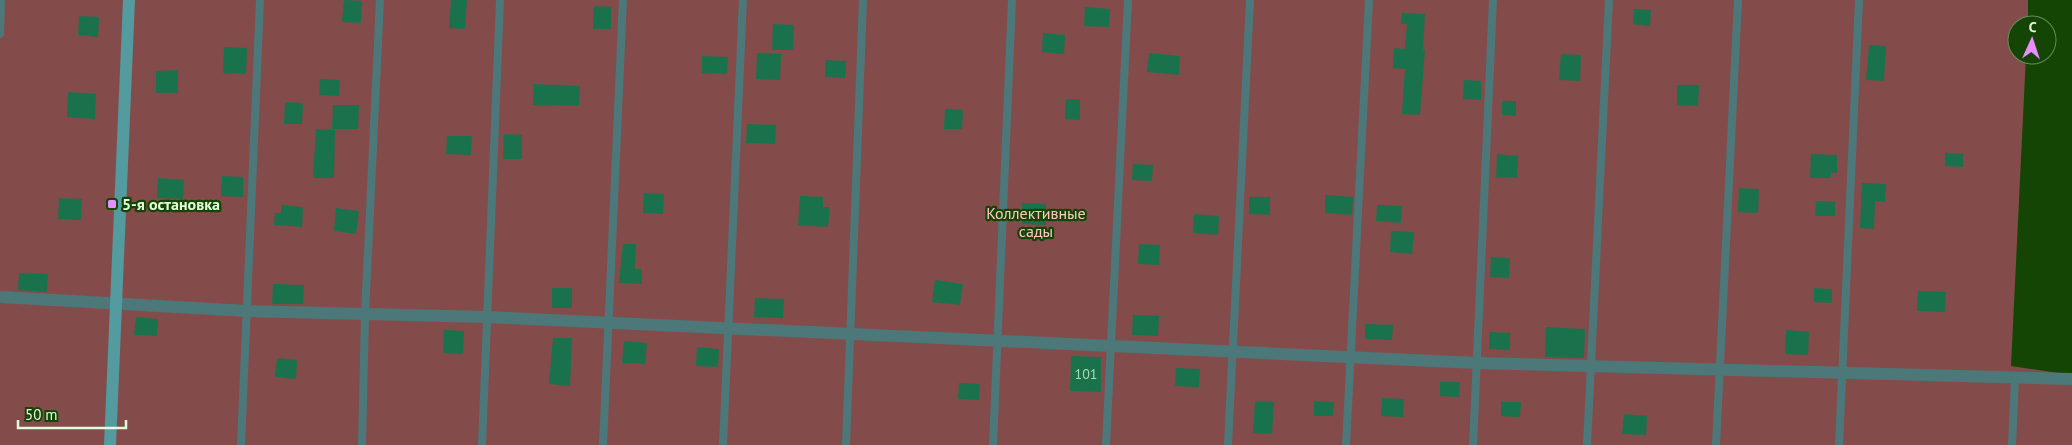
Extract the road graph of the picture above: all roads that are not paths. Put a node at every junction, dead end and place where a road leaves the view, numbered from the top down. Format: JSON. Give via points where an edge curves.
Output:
{"nodes":[{"id":1,"x":1,"y":0,"type":"edge"},
{"id":2,"x":129,"y":0,"type":"edge"},
{"id":3,"x":260,"y":0,"type":"edge"},
{"id":4,"x":380,"y":0,"type":"edge"},
{"id":5,"x":500,"y":0,"type":"edge"},
{"id":6,"x":623,"y":0,"type":"edge"},
{"id":7,"x":744,"y":0,"type":"edge"},
{"id":8,"x":863,"y":0,"type":"edge"},
{"id":9,"x":1012,"y":0,"type":"edge"},
{"id":10,"x":1128,"y":0,"type":"edge"},
{"id":11,"x":1250,"y":0,"type":"edge"},
{"id":12,"x":1368,"y":0,"type":"edge"},
{"id":13,"x":1493,"y":0,"type":"edge"},
{"id":14,"x":1610,"y":0,"type":"edge"},
{"id":15,"x":1738,"y":0,"type":"edge"},
{"id":16,"x":1859,"y":0,"type":"edge"},
{"id":17,"x":0,"y":34,"type":"edge"},
{"id":18,"x":0,"y":297,"type":"edge"},
{"id":19,"x":116,"y":304,"type":"junction"},
{"id":20,"x":248,"y":311,"type":"junction"},
{"id":21,"x":365,"y":315,"type":"junction"},
{"id":22,"x":486,"y":317,"type":"junction"},
{"id":23,"x":608,"y":323,"type":"junction"},
{"id":24,"x":728,"y":328,"type":"junction"},
{"id":25,"x":850,"y":335,"type":"junction"},
{"id":26,"x":998,"y":341,"type":"junction"},
{"id":27,"x":1111,"y":346,"type":"junction"},
{"id":28,"x":1232,"y":353,"type":"junction"},
{"id":29,"x":1349,"y":358,"type":"junction"},
{"id":30,"x":1477,"y":363,"type":"junction"},
{"id":31,"x":1590,"y":366,"type":"junction"},
{"id":32,"x":1719,"y":370,"type":"junction"},
{"id":33,"x":1842,"y":374,"type":"junction"},
{"id":34,"x":2015,"y":378,"type":"junction"},
{"id":35,"x":2072,"y":379,"type":"edge"},
{"id":36,"x":110,"y":445,"type":"edge"},
{"id":37,"x":241,"y":445,"type":"edge"},
{"id":38,"x":362,"y":445,"type":"edge"},
{"id":39,"x":482,"y":445,"type":"edge"},
{"id":40,"x":603,"y":445,"type":"edge"},
{"id":41,"x":723,"y":445,"type":"edge"},
{"id":42,"x":846,"y":445,"type":"edge"},
{"id":43,"x":993,"y":445,"type":"edge"},
{"id":44,"x":1106,"y":445,"type":"edge"},
{"id":45,"x":1228,"y":445,"type":"edge"},
{"id":46,"x":1346,"y":445,"type":"edge"},
{"id":47,"x":1474,"y":445,"type":"edge"},
{"id":48,"x":1588,"y":445,"type":"edge"},
{"id":49,"x":1716,"y":445,"type":"edge"},
{"id":50,"x":1839,"y":445,"type":"edge"},
{"id":51,"x":2012,"y":445,"type":"edge"}],
"edges":[{"from":1,"to":17,"type":"lane"},
{"from":2,"to":19,"type":"main road"},
{"from":3,"to":20,"type":"lane"},
{"from":4,"to":21,"type":"lane"},
{"from":5,"to":22,"type":"lane"},
{"from":6,"to":23,"type":"lane"},
{"from":7,"to":24,"type":"lane"},
{"from":8,"to":25,"type":"lane"},
{"from":9,"to":26,"type":"lane"},
{"from":10,"to":27,"type":"lane"},
{"from":11,"to":28,"type":"lane"},
{"from":12,"to":29,"type":"lane"},
{"from":13,"to":30,"type":"lane"},
{"from":14,"to":31,"type":"lane"},
{"from":15,"to":32,"type":"lane"},
{"from":16,"to":33,"type":"lane"},
{"from":18,"to":19,"type":"street"},
{"from":19,"to":20,"type":"street"},
{"from":19,"to":36,"type":"main road"},
{"from":20,"to":21,"type":"street"},
{"from":20,"to":37,"type":"lane"},
{"from":21,"to":22,"type":"street"},
{"from":21,"to":38,"type":"lane"},
{"from":22,"to":23,"type":"street"},
{"from":22,"to":39,"type":"lane"},
{"from":23,"to":24,"type":"street"},
{"from":23,"to":40,"type":"lane"},
{"from":24,"to":25,"type":"street"},
{"from":24,"to":41,"type":"lane"},
{"from":25,"to":26,"type":"street"},
{"from":25,"to":42,"type":"lane"},
{"from":26,"to":27,"type":"street"},
{"from":26,"to":43,"type":"lane"},
{"from":27,"to":28,"type":"street"},
{"from":27,"to":44,"type":"lane"},
{"from":28,"to":29,"type":"street"},
{"from":28,"to":45,"type":"lane"},
{"from":29,"to":30,"type":"street"},
{"from":29,"to":46,"type":"lane"},
{"from":30,"to":31,"type":"street"},
{"from":30,"to":47,"type":"lane"},
{"from":31,"to":32,"type":"street"},
{"from":31,"to":48,"type":"lane"},
{"from":32,"to":33,"type":"street"},
{"from":32,"to":49,"type":"lane"},
{"from":33,"to":34,"type":"street"},
{"from":33,"to":50,"type":"lane"},
{"from":34,"to":35,"type":"street"},
{"from":34,"to":51,"type":"lane"}]}
